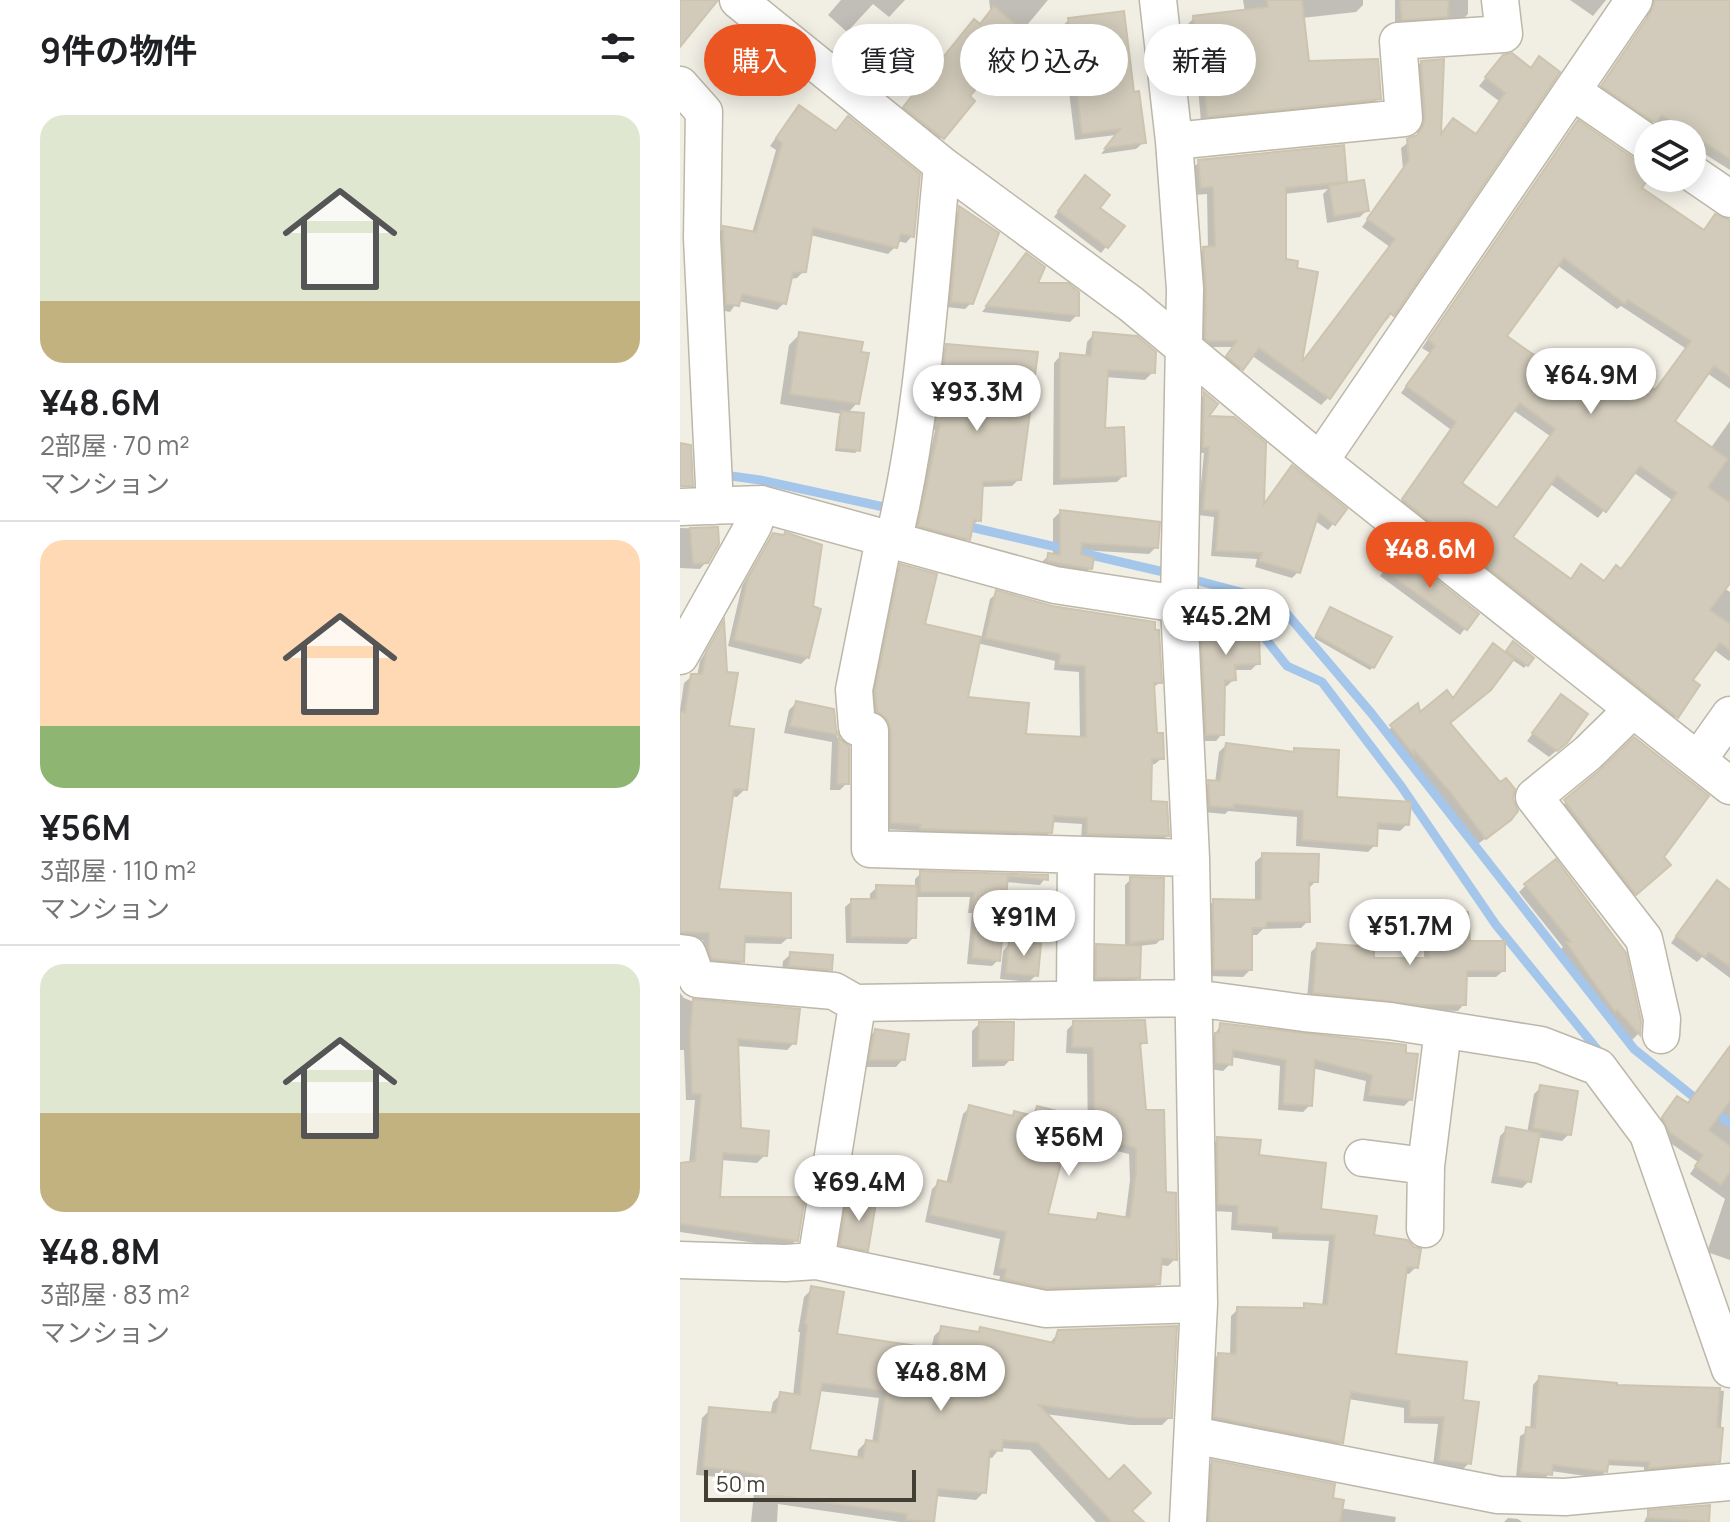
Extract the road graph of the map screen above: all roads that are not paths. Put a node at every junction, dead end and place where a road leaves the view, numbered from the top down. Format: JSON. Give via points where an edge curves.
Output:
{"nodes":[{"id":1,"x":738,"y":0,"type":"edge"},
{"id":2,"x":1158,"y":0,"type":"edge"},
{"id":3,"x":1500,"y":0,"type":"edge"},
{"id":4,"x":1631,"y":1,"type":"edge"},
{"id":5,"x":680,"y":85,"type":"edge"},
{"id":6,"x":1572,"y":91,"type":"junction"},
{"id":7,"x":1634,"y":133,"type":"edge"},
{"id":8,"x":1174,"y":141,"type":"junction"},
{"id":9,"x":942,"y":165,"type":"junction"},
{"id":10,"x":1706,"y":183,"type":"edge"},
{"id":11,"x":1730,"y":199,"type":"edge"},
{"id":12,"x":1183,"y":348,"type":"junction"},
{"id":13,"x":1320,"y":461,"type":"junction"},
{"id":14,"x":761,"y":504,"type":"junction"},
{"id":15,"x":698,"y":506,"type":"edge"},
{"id":16,"x":890,"y":533,"type":"junction"},
{"id":17,"x":1179,"y":604,"type":"junction"},
{"id":18,"x":680,"y":656,"type":"edge"},
{"id":19,"x":1633,"y":709,"type":"junction"},
{"id":20,"x":1730,"y":715,"type":"edge"},
{"id":21,"x":1698,"y":760,"type":"junction"},
{"id":22,"x":1730,"y":786,"type":"edge"},
{"id":23,"x":1076,"y":855,"type":"junction"},
{"id":24,"x":1191,"y":858,"type":"junction"},
{"id":25,"x":680,"y":953,"type":"edge"},
{"id":26,"x":1194,"y":998,"type":"junction"},
{"id":27,"x":1075,"y":1000,"type":"junction"},
{"id":28,"x":855,"y":1003,"type":"junction"},
{"id":29,"x":1443,"y":1030,"type":"junction"},
{"id":30,"x":1661,"y":1035,"type":"dead end"},
{"id":31,"x":1363,"y":1158,"type":"dead end"},
{"id":32,"x":1426,"y":1166,"type":"junction"},
{"id":33,"x":1425,"y":1229,"type":"dead end"},
{"id":34,"x":680,"y":1260,"type":"edge"},
{"id":35,"x":816,"y":1261,"type":"junction"},
{"id":36,"x":1199,"y":1304,"type":"junction"},
{"id":37,"x":1730,"y":1369,"type":"edge"},
{"id":38,"x":1193,"y":1435,"type":"junction"},
{"id":39,"x":1730,"y":1482,"type":"edge"},
{"id":40,"x":1566,"y":1514,"type":"edge"},
{"id":41,"x":1188,"y":1522,"type":"edge"}],
"edges":[{"from":1,"to":9,"type":"street"},
{"from":2,"to":8,"type":"street"},
{"from":3,"to":8,"type":"street","via":[[1504,34],[1398,41],[1404,118]]},
{"from":4,"to":6,"type":"street"},
{"from":5,"to":15,"type":"street","via":[[704,112]]},
{"from":6,"to":7,"type":"street"},
{"from":6,"to":13,"type":"street"},
{"from":8,"to":12,"type":"street","via":[[1185,289]]},
{"from":9,"to":12,"type":"street"},
{"from":9,"to":16,"type":"street","via":[[927,324]]},
{"from":10,"to":11,"type":"street"},
{"from":12,"to":13,"type":"street"},
{"from":12,"to":17,"type":"street"},
{"from":13,"to":19,"type":"street"},
{"from":14,"to":15,"type":"street"},
{"from":14,"to":16,"type":"street"},
{"from":14,"to":18,"type":"street"},
{"from":16,"to":17,"type":"street","via":[[1055,585]]},
{"from":16,"to":23,"type":"street","via":[[854,690],[857,727],[870,731],[870,849]]},
{"from":17,"to":24,"type":"street"},
{"from":19,"to":21,"type":"street"},
{"from":19,"to":30,"type":"street","via":[[1534,797],[1644,939]]},
{"from":20,"to":21,"type":"street"},
{"from":21,"to":22,"type":"street"},
{"from":23,"to":24,"type":"street"},
{"from":23,"to":27,"type":"street"},
{"from":24,"to":26,"type":"street"},
{"from":25,"to":28,"type":"street","via":[[688,954],[697,979],[834,991]]},
{"from":26,"to":27,"type":"street"},
{"from":26,"to":29,"type":"street"},
{"from":26,"to":36,"type":"street"},
{"from":27,"to":28,"type":"street"},
{"from":28,"to":35,"type":"street"},
{"from":29,"to":32,"type":"street"},
{"from":29,"to":37,"type":"street","via":[[1541,1045],[1598,1067],[1648,1134]]},
{"from":31,"to":32,"type":"street"},
{"from":32,"to":33,"type":"street"},
{"from":34,"to":35,"type":"street"},
{"from":35,"to":36,"type":"street","via":[[1045,1309]]},
{"from":36,"to":38,"type":"street"},
{"from":38,"to":40,"type":"street","via":[[1498,1495]]},
{"from":38,"to":41,"type":"street"},
{"from":39,"to":40,"type":"street"}]}
